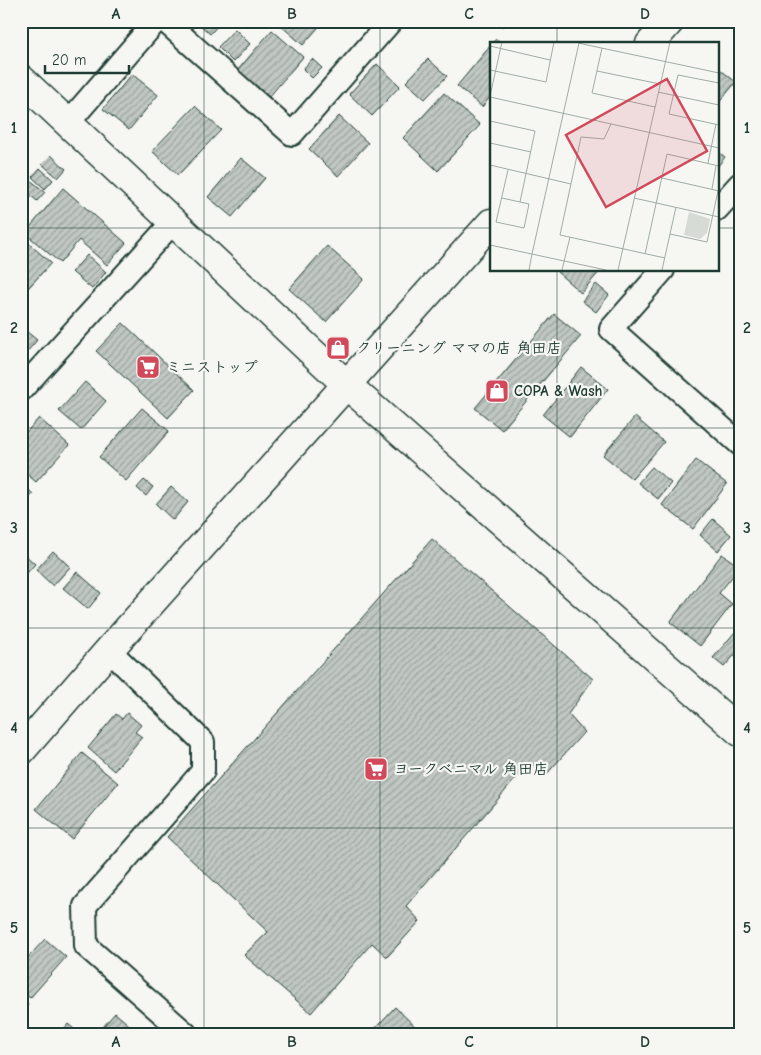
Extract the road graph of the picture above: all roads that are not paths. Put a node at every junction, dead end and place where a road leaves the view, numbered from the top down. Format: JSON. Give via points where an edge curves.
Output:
{"nodes":[{"id":1,"x":156,"y":21,"type":"edge"},
{"id":2,"x":165,"y":21,"type":"edge"},
{"id":3,"x":391,"y":21,"type":"edge"},
{"id":4,"x":670,"y":21,"type":"edge"},
{"id":5,"x":652,"y":42,"type":"edge"},
{"id":6,"x":21,"y":80,"type":"edge"},
{"id":7,"x":68,"y":123,"type":"junction"},
{"id":8,"x":740,"y":184,"type":"edge"},
{"id":9,"x":718,"y":208,"type":"edge"},
{"id":10,"x":173,"y":222,"type":"junction"},
{"id":11,"x":490,"y":224,"type":"edge"},
{"id":12,"x":662,"y":271,"type":"edge"},
{"id":13,"x":347,"y":385,"type":"junction"},
{"id":14,"x":21,"y":390,"type":"edge"},
{"id":15,"x":740,"y":444,"type":"edge"},
{"id":16,"x":109,"y":650,"type":"junction"},
{"id":17,"x":740,"y":732,"type":"edge"},
{"id":18,"x":21,"y":751,"type":"edge"},
{"id":19,"x":186,"y":1034,"type":"edge"}],
"edges":[{"from":1,"to":7,"type":"street"},
{"from":2,"to":3,"type":"street","via":[[292,134]]},
{"from":4,"to":5,"type":"street"},
{"from":6,"to":7,"type":"street"},
{"from":7,"to":10,"type":"street"},
{"from":8,"to":9,"type":"street"},
{"from":10,"to":13,"type":"street"},
{"from":10,"to":14,"type":"street"},
{"from":11,"to":13,"type":"street"},
{"from":12,"to":15,"type":"street","via":[[611,329]]},
{"from":13,"to":16,"type":"street"},
{"from":13,"to":17,"type":"street"},
{"from":16,"to":18,"type":"street"},
{"from":16,"to":19,"type":"street","via":[[203,742],[203,771],[85,906],[86,946]]}]}
